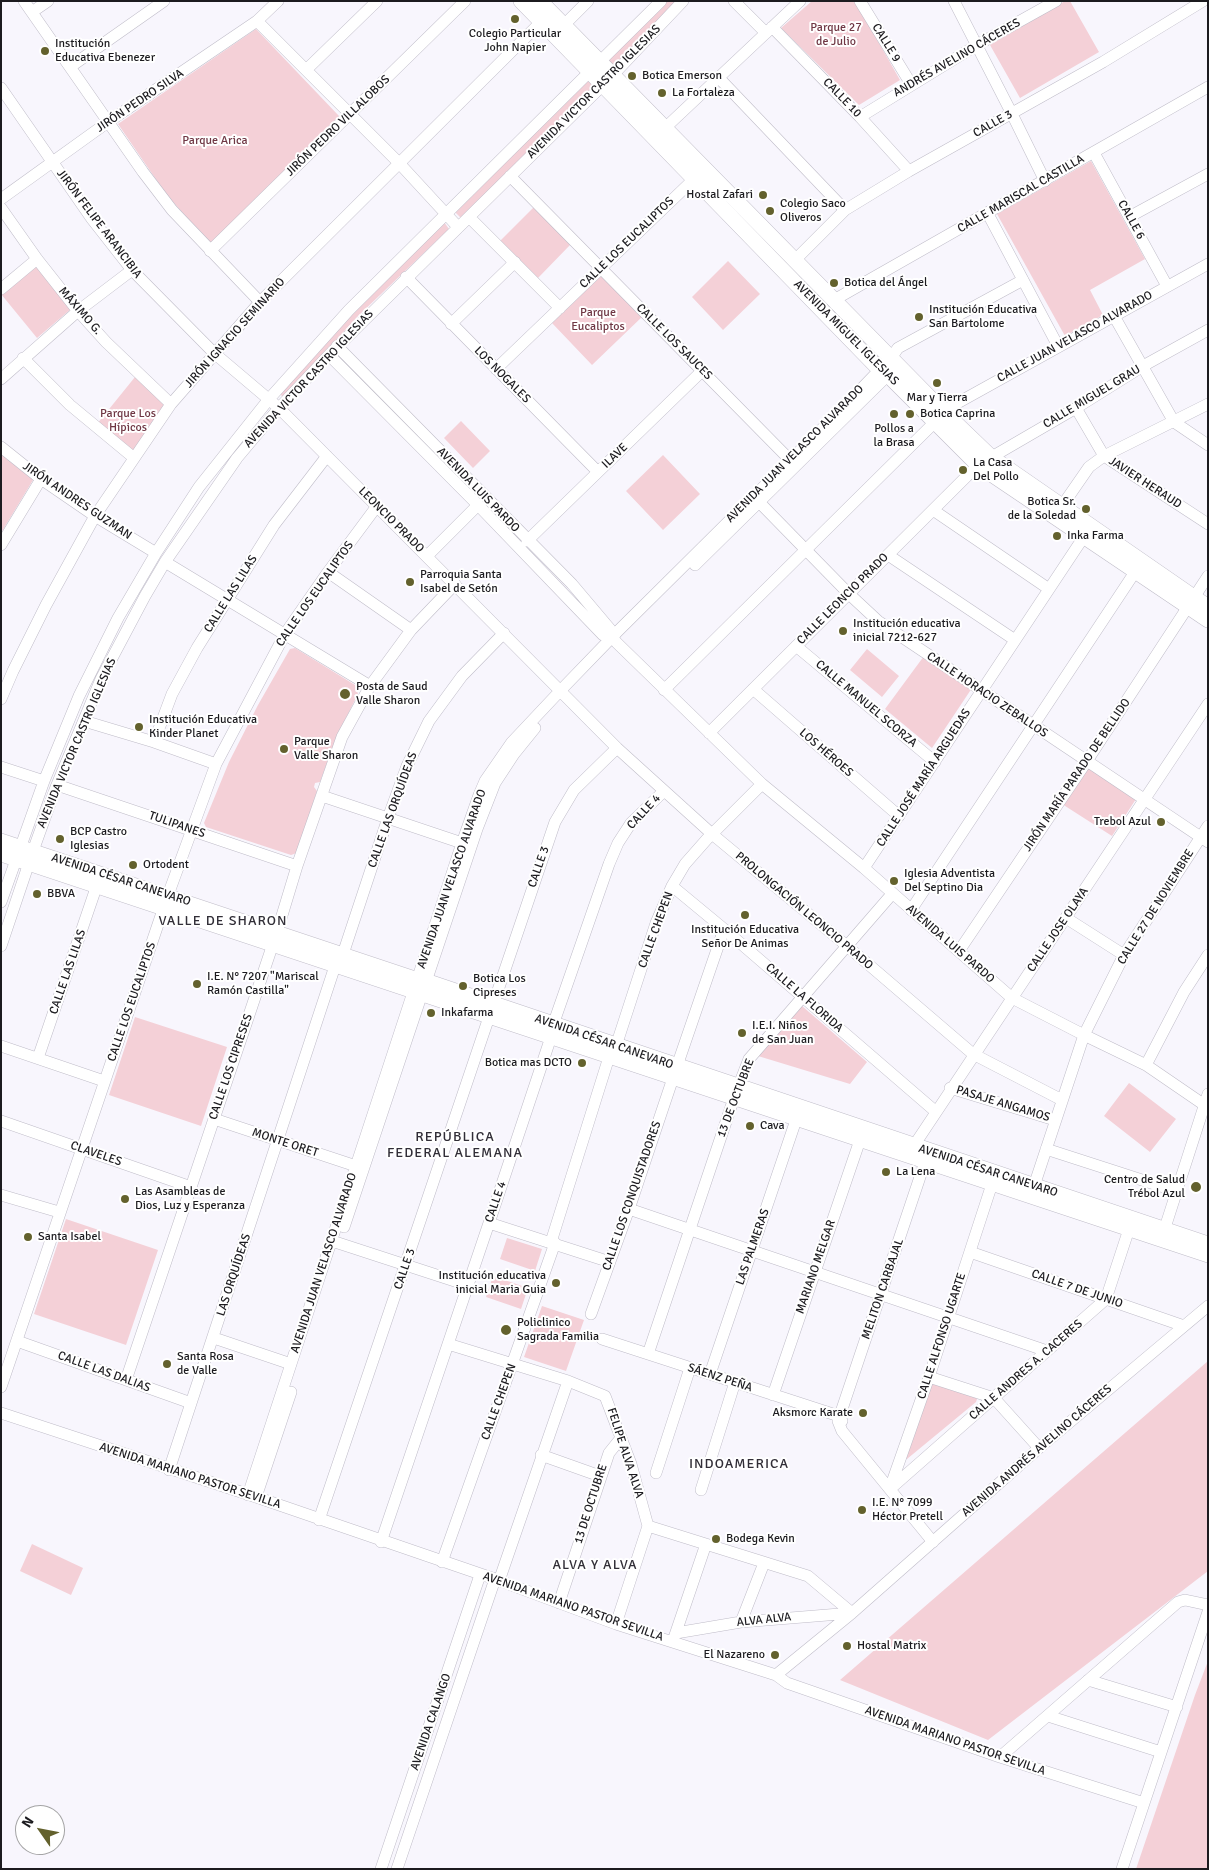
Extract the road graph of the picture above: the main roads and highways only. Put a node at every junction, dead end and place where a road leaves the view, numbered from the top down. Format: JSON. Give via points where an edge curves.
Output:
{"nodes":[{"id":1,"x":521,"y":1,"type":"edge"},
{"id":2,"x":540,"y":1,"type":"edge"},
{"id":3,"x":596,"y":67,"type":"junction"},
{"id":4,"x":608,"y":79,"type":"junction"},
{"id":5,"x":939,"y":417,"type":"junction"},
{"id":6,"x":1191,"y":602,"type":"junction"},
{"id":7,"x":1208,"y":607,"type":"edge"},
{"id":8,"x":1208,"y":620,"type":"edge"},
{"id":9,"x":1,"y":840,"type":"edge"},
{"id":10,"x":1,"y":854,"type":"edge"},
{"id":11,"x":24,"y":855,"type":"junction"},
{"id":12,"x":166,"y":902,"type":"junction"},
{"id":13,"x":736,"y":1092,"type":"junction"},
{"id":14,"x":910,"y":1151,"type":"junction"},
{"id":15,"x":1163,"y":1235,"type":"junction"},
{"id":16,"x":1208,"y":1244,"type":"edge"},
{"id":17,"x":1208,"y":1255,"type":"edge"}],
"edges":[{"from":1,"to":3,"type":"main road","name":"AVENIDA MIGUEL IGLESIAS","via":[[541,22]]},
{"from":2,"to":3,"type":"main road","name":"AVENIDA MIGUEL IGLESIAS","via":[[564,25]]},
{"from":3,"to":4,"type":"main road","name":"AVENIDA MIGUEL IGLESIAS"},
{"from":4,"to":5,"type":"main road","name":"AVENIDA MIGUEL IGLESIAS","via":[[665,128],[891,358]]},
{"from":4,"to":5,"type":"main road","name":"AVENIDA MIGUEL IGLESIAS","via":[[694,179],[884,372]]},
{"from":5,"to":6,"type":"main road","name":"AVENIDA MIGUEL IGLESIAS"},
{"from":5,"to":6,"type":"main road","name":"AVENIDA MIGUEL IGLESIAS","via":[[978,465],[1135,572]]},
{"from":6,"to":7,"type":"main road","name":"AVENIDA MIGUEL IGLESIAS"},
{"from":6,"to":8,"type":"main road","name":"AVENIDA MIGUEL IGLESIAS"},
{"from":9,"to":11,"type":"main road","name":"AVENIDA CÉSAR CANEVARO"},
{"from":10,"to":11,"type":"main road","name":"AVENIDA CÉSAR CANEVARO"},
{"from":11,"to":12,"type":"main road","name":"AVENIDA CÉSAR CANEVARO"},
{"from":11,"to":12,"type":"main road","name":"AVENIDA CÉSAR CANEVARO","via":[[97,886]]},
{"from":12,"to":13,"type":"main road","name":"AVENIDA CÉSAR CANEVARO"},
{"from":13,"to":14,"type":"main road","name":"AVENIDA CÉSAR CANEVARO"},
{"from":13,"to":14,"type":"main road","name":"AVENIDA CÉSAR CANEVARO","via":[[796,1120],[860,1140]]},
{"from":14,"to":15,"type":"main road","name":"AVENIDA CÉSAR CANEVARO","via":[[1034,1186]]},
{"from":14,"to":15,"type":"main road","name":"AVENIDA CÉSAR CANEVARO","via":[[926,1162],[992,1184],[1129,1229]]},
{"from":15,"to":16,"type":"main road","name":"AVENIDA CÉSAR CANEVARO"},
{"from":15,"to":17,"type":"main road","name":"AVENIDA CÉSAR CANEVARO"}]}
